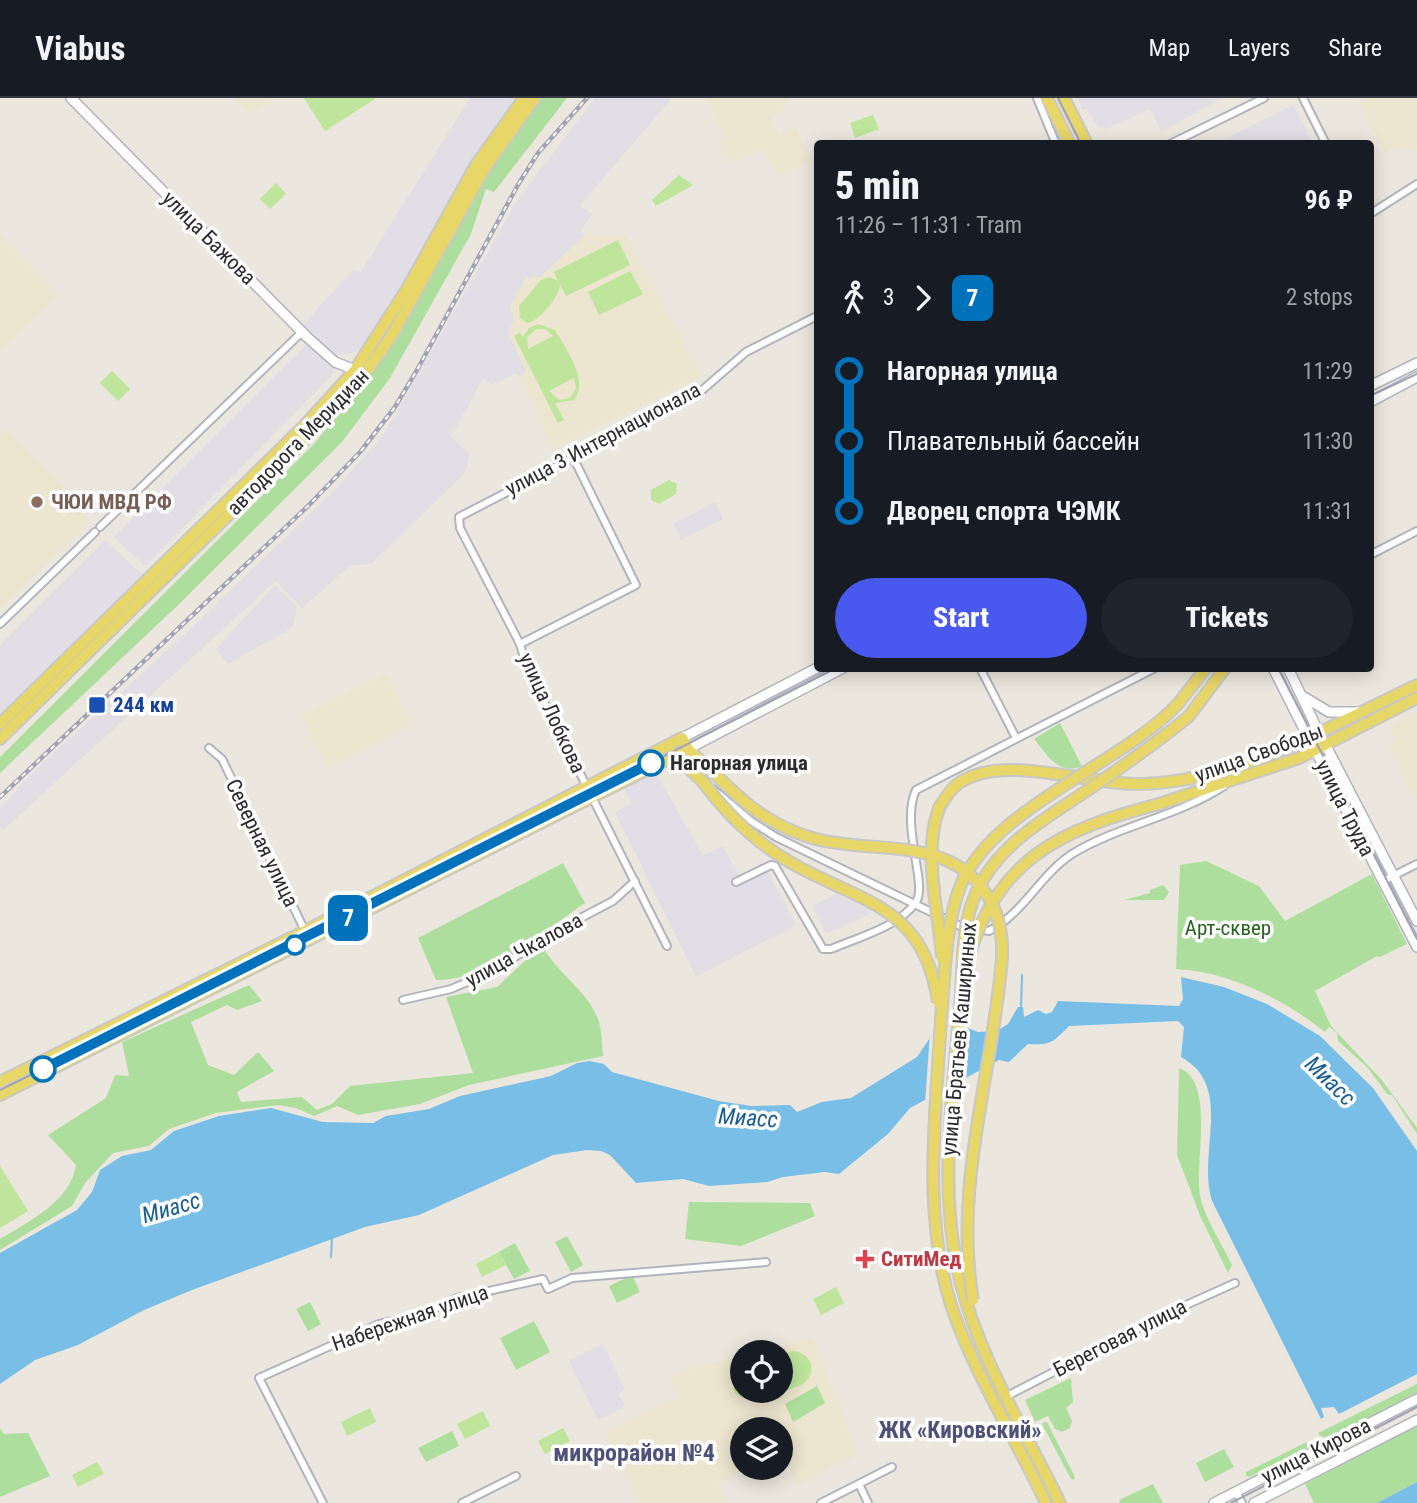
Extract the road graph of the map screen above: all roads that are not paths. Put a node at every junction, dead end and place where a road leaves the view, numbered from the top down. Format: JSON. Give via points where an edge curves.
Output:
{"nodes":[{"id":1,"x":71,"y":98,"type":"edge"},
{"id":2,"x":524,"y":98,"type":"edge"},
{"id":3,"x":536,"y":98,"type":"edge"},
{"id":4,"x":1037,"y":98,"type":"edge"},
{"id":5,"x":1047,"y":98,"type":"edge"},
{"id":6,"x":1064,"y":98,"type":"edge"},
{"id":7,"x":1264,"y":98,"type":"edge"},
{"id":8,"x":1303,"y":98,"type":"edge"},
{"id":9,"x":1054,"y":140,"type":"edge"},
{"id":10,"x":1068,"y":140,"type":"edge"},
{"id":11,"x":1085,"y":140,"type":"edge"},
{"id":12,"x":1178,"y":140,"type":"edge"},
{"id":13,"x":1324,"y":140,"type":"edge"},
{"id":14,"x":1417,"y":184,"type":"edge"},
{"id":15,"x":1374,"y":211,"type":"edge"},
{"id":16,"x":814,"y":318,"type":"edge"},
{"id":17,"x":302,"y":332,"type":"junction"},
{"id":18,"x":1417,"y":363,"type":"edge"},
{"id":19,"x":355,"y":370,"type":"junction"},
{"id":20,"x":1417,"y":377,"type":"edge"},
{"id":21,"x":1374,"y":384,"type":"edge"},
{"id":22,"x":1374,"y":399,"type":"edge"},
{"id":23,"x":572,"y":457,"type":"junction"},
{"id":24,"x":459,"y":517,"type":"joint"},
{"id":25,"x":1417,"y":531,"type":"edge"},
{"id":26,"x":1374,"y":553,"type":"edge"},
{"id":27,"x":0,"y":624,"type":"edge"},
{"id":28,"x":520,"y":644,"type":"junction"},
{"id":29,"x":814,"y":669,"type":"edge"},
{"id":30,"x":817,"y":672,"type":"edge"},
{"id":31,"x":835,"y":672,"type":"edge"},
{"id":32,"x":982,"y":672,"type":"edge"},
{"id":33,"x":1147,"y":672,"type":"edge"},
{"id":34,"x":1203,"y":672,"type":"edge"},
{"id":35,"x":1223,"y":672,"type":"edge"},
{"id":36,"x":1275,"y":672,"type":"edge"},
{"id":37,"x":1290,"y":672,"type":"edge"},
{"id":38,"x":820,"y":680,"type":"junction"},
{"id":39,"x":1417,"y":685,"type":"edge"},
{"id":40,"x":1300,"y":693,"type":"junction"},
{"id":41,"x":1417,"y":698,"type":"edge"},
{"id":42,"x":1361,"y":712,"type":"junction"},
{"id":43,"x":2,"y":731,"type":"edge"},
{"id":44,"x":1314,"y":735,"type":"junction"},
{"id":45,"x":682,"y":738,"type":"junction"},
{"id":46,"x":1016,"y":738,"type":"junction"},
{"id":47,"x":667,"y":745,"type":"junction"},
{"id":48,"x":1320,"y":747,"type":"junction"},
{"id":49,"x":209,"y":748,"type":"dead end"},
{"id":50,"x":688,"y":749,"type":"junction"},
{"id":51,"x":675,"y":755,"type":"junction"},
{"id":52,"x":703,"y":782,"type":"junction"},
{"id":53,"x":1230,"y":783,"type":"junction"},
{"id":54,"x":587,"y":787,"type":"junction"},
{"id":55,"x":593,"y":798,"type":"junction"},
{"id":56,"x":1417,"y":864,"type":"edge"},
{"id":57,"x":1393,"y":876,"type":"junction"},
{"id":58,"x":635,"y":881,"type":"junction"},
{"id":59,"x":1383,"y":881,"type":"junction"},
{"id":60,"x":736,"y":882,"type":"dead end"},
{"id":61,"x":916,"y":903,"type":"junction"},
{"id":62,"x":362,"y":909,"type":"junction"},
{"id":63,"x":1417,"y":921,"type":"edge"},
{"id":64,"x":308,"y":936,"type":"junction"},
{"id":65,"x":667,"y":946,"type":"dead end"},
{"id":66,"x":1417,"y":947,"type":"edge"},
{"id":67,"x":944,"y":987,"type":"junction"},
{"id":68,"x":961,"y":993,"type":"junction"},
{"id":69,"x":403,"y":1000,"type":"dead end"},
{"id":70,"x":941,"y":1018,"type":"junction"},
{"id":71,"x":14,"y":1081,"type":"junction"},
{"id":72,"x":0,"y":1082,"type":"edge"},
{"id":73,"x":0,"y":1095,"type":"edge"},
{"id":74,"x":766,"y":1262,"type":"dead end"},
{"id":75,"x":1234,"y":1283,"type":"dead end"},
{"id":76,"x":969,"y":1299,"type":"junction"},
{"id":77,"x":1007,"y":1396,"type":"junction"},
{"id":78,"x":1417,"y":1399,"type":"edge"},
{"id":79,"x":1417,"y":1420,"type":"edge"},
{"id":80,"x":892,"y":1467,"type":"dead end"},
{"id":81,"x":516,"y":1476,"type":"dead end"},
{"id":82,"x":859,"y":1484,"type":"junction"},
{"id":83,"x":1236,"y":1492,"type":"junction"},
{"id":84,"x":323,"y":1503,"type":"edge"},
{"id":85,"x":462,"y":1503,"type":"edge"},
{"id":86,"x":821,"y":1503,"type":"edge"},
{"id":87,"x":869,"y":1503,"type":"edge"},
{"id":88,"x":1045,"y":1503,"type":"edge"},
{"id":89,"x":1060,"y":1503,"type":"edge"},
{"id":90,"x":1214,"y":1503,"type":"edge"},
{"id":91,"x":1242,"y":1503,"type":"edge"},
{"id":92,"x":1254,"y":1503,"type":"edge"}],
"edges":[{"from":1,"to":17,"type":"main road","name":"улица Бажова"},
{"from":2,"to":19,"type":"main road","name":"автодорога Меридиан","via":[[476,166]]},
{"from":3,"to":43,"type":"main road","name":"автодорога Меридиан","via":[[491,159],[391,337],[363,376],[314,431]]},
{"from":4,"to":9,"type":"street"},
{"from":5,"to":10,"type":"main road"},
{"from":6,"to":11,"type":"main road"},
{"from":7,"to":12,"type":"street"},
{"from":8,"to":13,"type":"street"},
{"from":14,"to":15,"type":"street"},
{"from":16,"to":23,"type":"street","name":"улица 3 Интернационала","via":[[746,352],[700,392]]},
{"from":17,"to":19,"type":"main road","name":"улица Бажова","via":[[335,362]]},
{"from":17,"to":27,"type":"street"},
{"from":18,"to":21,"type":"main road"},
{"from":19,"to":43,"type":"main road","name":"автодорога Меридиан"},
{"from":20,"to":22,"type":"main road"},
{"from":23,"to":24,"type":"street","name":"улица 3 Интернационала"},
{"from":23,"to":28,"type":"street","via":[[636,586]]},
{"from":24,"to":28,"type":"street","name":"улица Лобкова","via":[[460,528]]},
{"from":25,"to":26,"type":"street"},
{"from":28,"to":54,"type":"street","name":"улица Лобкова","via":[[527,668]]},
{"from":29,"to":45,"type":"main road"},
{"from":30,"to":38,"type":"main road"},
{"from":31,"to":38,"type":"main road"},
{"from":32,"to":46,"type":"street"},
{"from":33,"to":46,"type":"street"},
{"from":34,"to":67,"type":"main road","name":"улица Братьев Кашириных","bridge":true,"via":[[1178,704],[1149,730],[1011,824],[978,856],[954,907]]},
{"from":35,"to":68,"type":"main road","name":"улица Братьев Кашириных","bridge":true,"via":[[1189,716],[1020,836],[999,856],[970,912]]},
{"from":36,"to":44,"type":"main road","name":"улица Труда"},
{"from":37,"to":40,"type":"main road","name":"улица Труда"},
{"from":38,"to":50,"type":"main road"},
{"from":39,"to":42,"type":"main road","name":"улица Свободы"},
{"from":40,"to":42,"type":"main road","via":[[1329,712]]},
{"from":40,"to":44,"type":"main road","name":"улица Труда"},
{"from":41,"to":48,"type":"main road","name":"улица Свободы"},
{"from":42,"to":44,"type":"main road","name":"улица Свободы"},
{"from":44,"to":48,"type":"main road","name":"улица Труда"},
{"from":44,"to":67,"type":"main road","name":"улица Свободы","bridge":true,"via":[[1222,769],[1160,783],[1017,771],[986,772],[958,784],[939,808],[933,826]]},
{"from":45,"to":47,"type":"main road"},
{"from":45,"to":50,"type":"main road"},
{"from":46,"to":61,"type":"street","via":[[916,790],[910,833],[919,879]]},
{"from":47,"to":51,"type":"main road"},
{"from":47,"to":54,"type":"main road"},
{"from":48,"to":53,"type":"main road","name":"улица Свободы"},
{"from":48,"to":57,"type":"main road","name":"улица Труда"},
{"from":48,"to":59,"type":"main road","name":"улица Труда"},
{"from":49,"to":64,"type":"street","name":"Северная улица","via":[[222,759]]},
{"from":50,"to":51,"type":"main road"},
{"from":50,"to":76,"type":"main road","bridge":true,"via":[[775,824],[815,839],[919,852],[947,860],[972,876],[990,900],[1002,951],[968,1198]]},
{"from":51,"to":52,"type":"main road"},
{"from":51,"to":55,"type":"main road"},
{"from":52,"to":61,"type":"street","bridge":true,"via":[[770,834]]},
{"from":52,"to":70,"type":"main road","bridge":true,"via":[[737,822],[767,846],[902,922],[928,959]]},
{"from":53,"to":61,"type":"street","via":[[1194,803],[1077,851],[989,931],[960,926]]},
{"from":53,"to":68,"type":"main road","name":"улица Свободы","bridge":true,"via":[[1081,827],[1026,862],[987,914],[970,953]]},
{"from":54,"to":55,"type":"street","name":"улица Лобкова"},
{"from":54,"to":62,"type":"main road"},
{"from":55,"to":58,"type":"street","name":"улица Лобкова"},
{"from":55,"to":62,"type":"main road"},
{"from":56,"to":57,"type":"street"},
{"from":57,"to":59,"type":"street"},
{"from":57,"to":63,"type":"main road","name":"улица Труда"},
{"from":58,"to":65,"type":"street","name":"улица Лобкова"},
{"from":58,"to":69,"type":"street","name":"улица Чкалова","via":[[613,901],[495,970],[452,989]]},
{"from":59,"to":66,"type":"main road","name":"улица Труда"},
{"from":60,"to":61,"type":"street","via":[[771,865],[779,869],[823,949],[894,920]]},
{"from":62,"to":64,"type":"main road"},
{"from":64,"to":71,"type":"main road"},
{"from":67,"to":70,"type":"main road","name":"улица Братьев Кашириных","bridge":true},
{"from":68,"to":76,"type":"main road","name":"улица Братьев Кашириных","via":[[949,1191],[952,1242]]},
{"from":70,"to":88,"type":"main road","name":"улица Братьев Кашириных","via":[[934,1199],[941,1265],[968,1347]]},
{"from":71,"to":72,"type":"main road"},
{"from":71,"to":73,"type":"main road"},
{"from":74,"to":84,"type":"street","name":"Набережная улица","via":[[572,1278],[548,1289],[543,1279],[457,1298],[421,1314],[359,1331],[259,1378]]},
{"from":75,"to":77,"type":"street","name":"Береговая улица"},
{"from":76,"to":77,"type":"main road","via":[[979,1336]]},
{"from":77,"to":89,"type":"main road"},
{"from":78,"to":83,"type":"main road","name":"улица Кирова"},
{"from":79,"to":92,"type":"main road","name":"улица Кирова"},
{"from":80,"to":82,"type":"street"},
{"from":81,"to":85,"type":"street"},
{"from":82,"to":86,"type":"street"},
{"from":82,"to":87,"type":"street"},
{"from":83,"to":90,"type":"main road","name":"улица Кирова"},
{"from":83,"to":91,"type":"street"}]}
